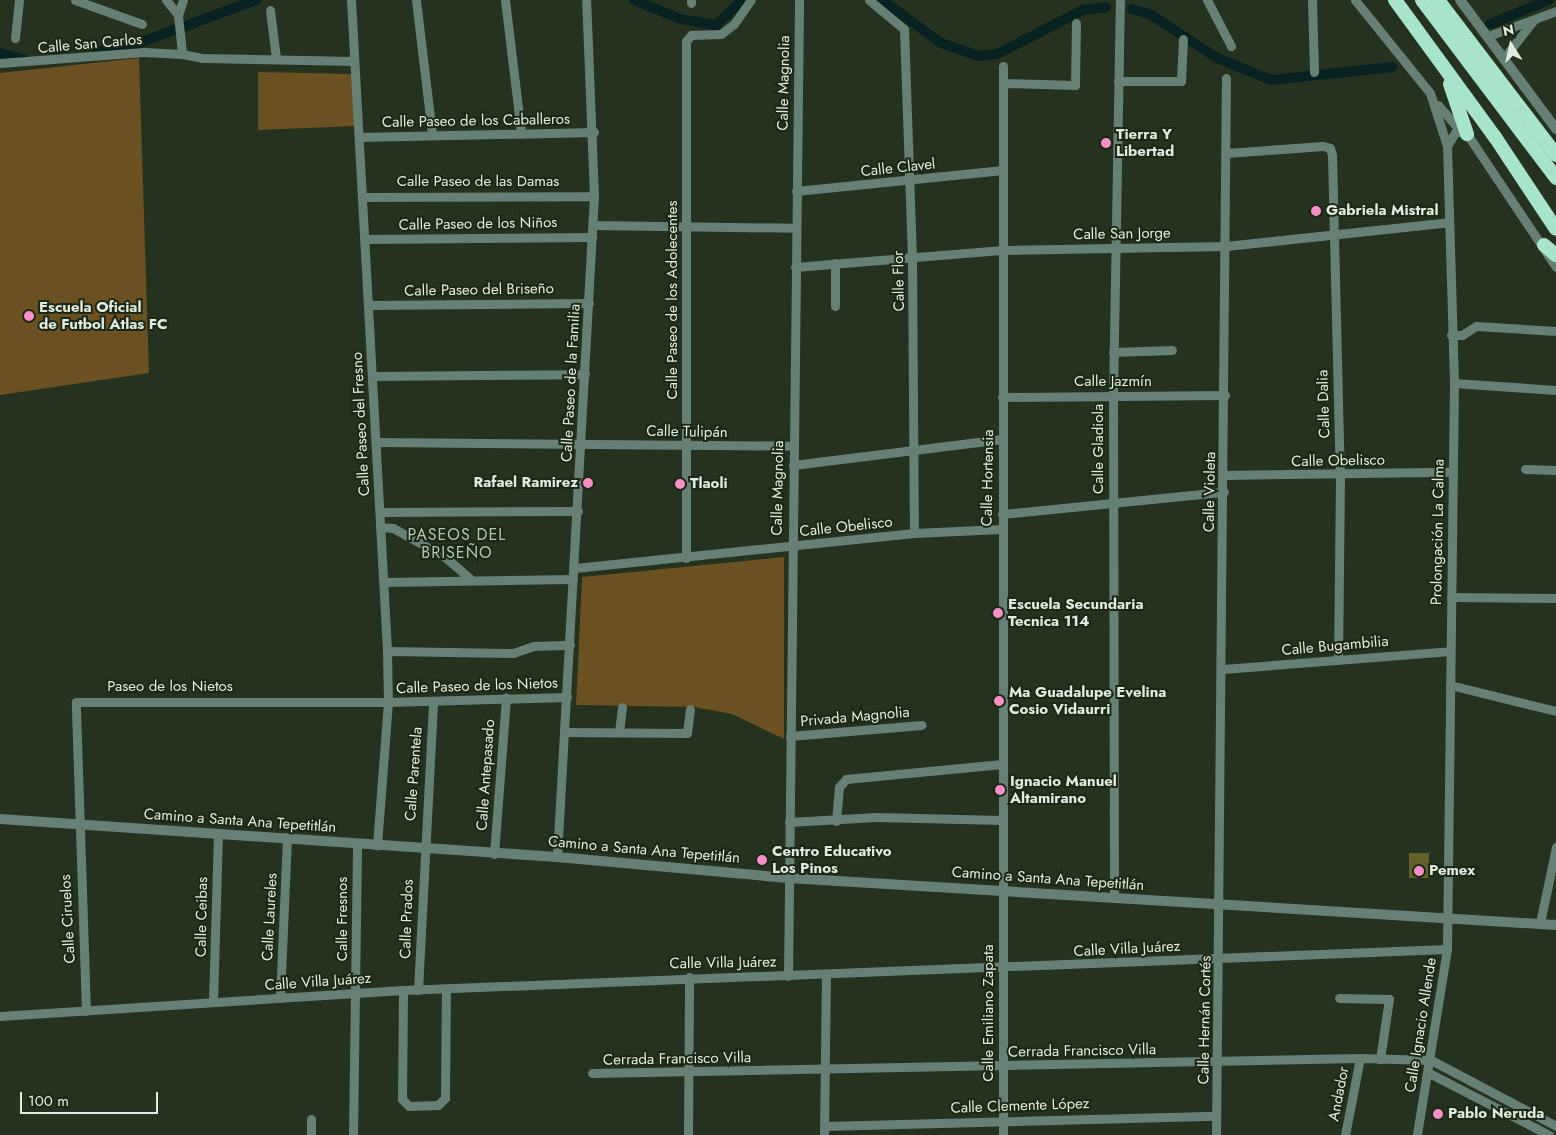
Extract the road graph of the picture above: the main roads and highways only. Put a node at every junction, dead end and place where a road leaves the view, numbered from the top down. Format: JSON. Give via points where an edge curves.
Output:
{"nodes":[{"id":1,"x":1395,"y":0,"type":"edge"},
{"id":2,"x":1422,"y":0,"type":"edge"},
{"id":3,"x":1438,"y":0,"type":"edge"},
{"id":4,"x":1446,"y":71,"type":"junction"},
{"id":5,"x":1463,"y":132,"type":"road end"},
{"id":6,"x":1556,"y":155,"type":"edge"},
{"id":7,"x":1556,"y":178,"type":"edge"},
{"id":8,"x":1556,"y":229,"type":"edge"},
{"id":9,"x":1544,"y":245,"type":"road end"},
{"id":10,"x":1556,"y":255,"type":"edge"}],
"edges":[{"from":1,"to":4,"type":"highway"},
{"from":2,"to":7,"type":"highway"},
{"from":3,"to":6,"type":"highway"},
{"from":4,"to":5,"type":"highway"},
{"from":4,"to":8,"type":"highway"},
{"from":9,"to":10,"type":"highway"}]}
